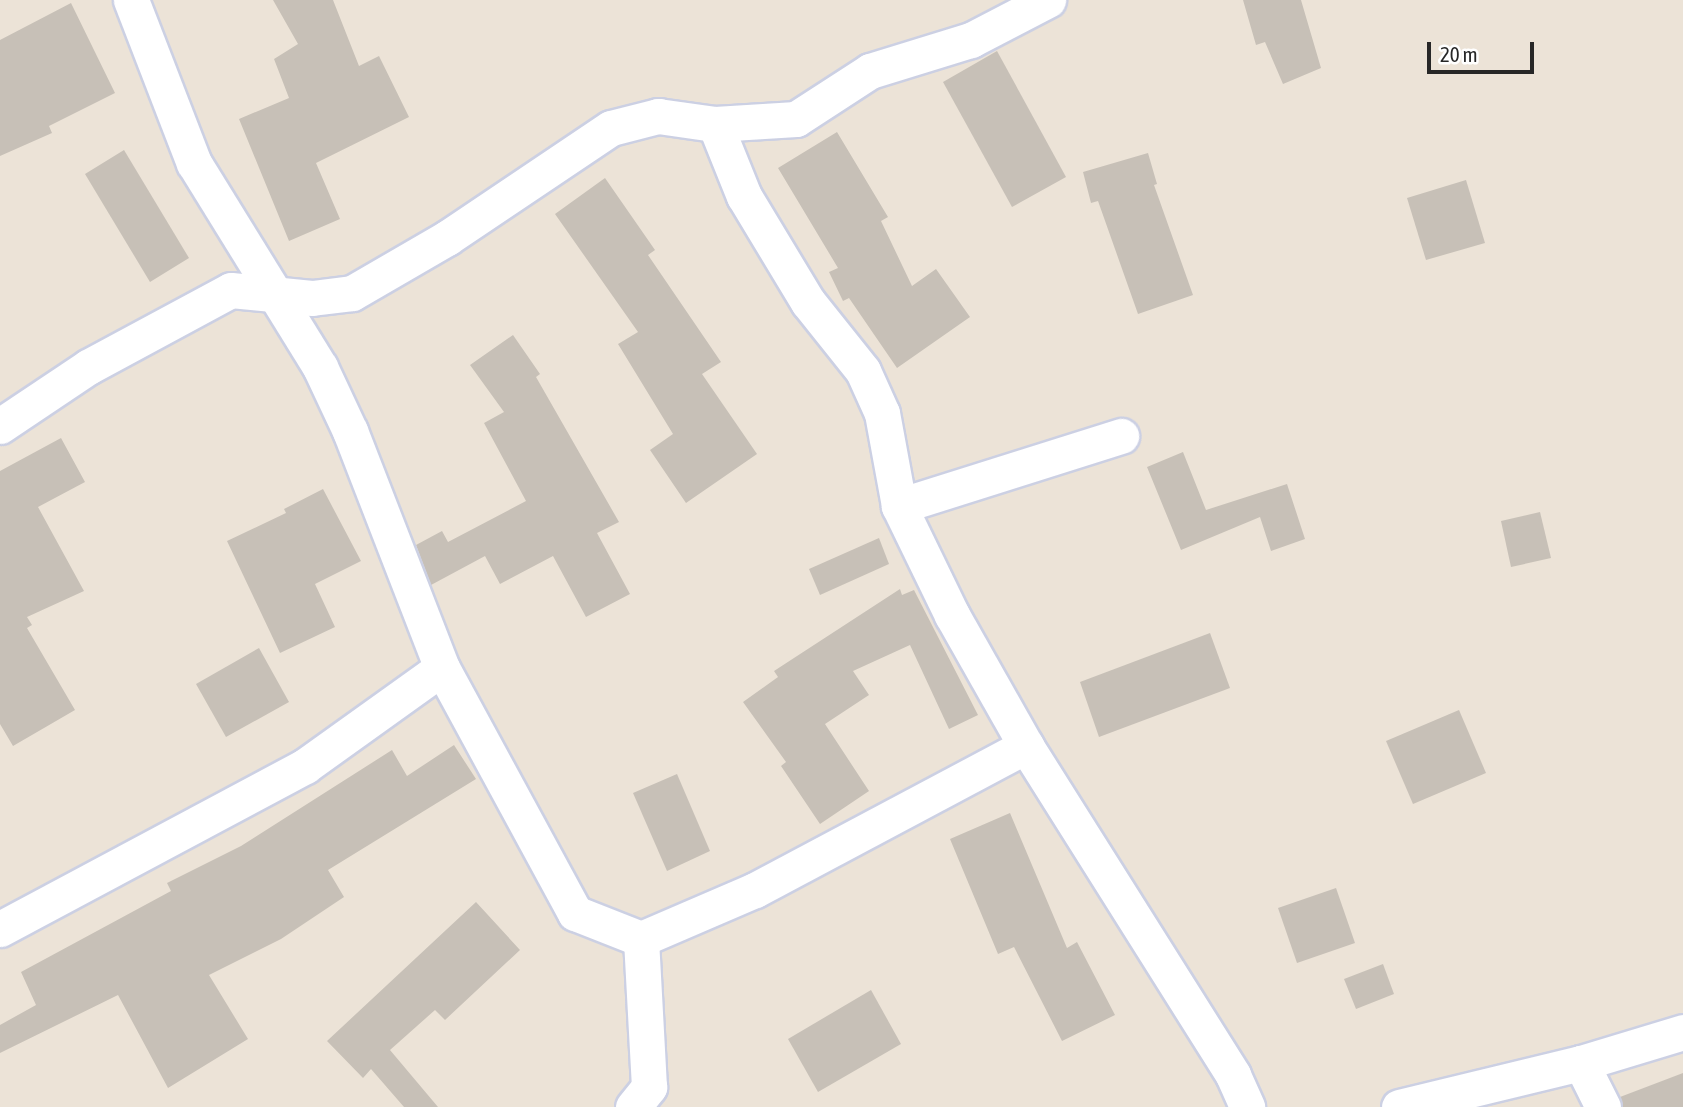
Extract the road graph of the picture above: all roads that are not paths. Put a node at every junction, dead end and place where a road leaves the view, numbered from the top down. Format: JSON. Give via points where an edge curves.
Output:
{"nodes":[{"id":1,"x":131,"y":0,"type":"edge"},
{"id":2,"x":1048,"y":0,"type":"edge"},
{"id":3,"x":715,"y":124,"type":"junction"},
{"id":4,"x":279,"y":297,"type":"junction"},
{"id":5,"x":0,"y":426,"type":"edge"},
{"id":6,"x":1121,"y":436,"type":"dead end"},
{"id":7,"x":899,"y":506,"type":"junction"},
{"id":8,"x":442,"y":668,"type":"junction"},
{"id":9,"x":1026,"y":746,"type":"junction"},
{"id":10,"x":0,"y":929,"type":"edge"},
{"id":11,"x":640,"y":939,"type":"junction"},
{"id":12,"x":1683,"y":1032,"type":"edge"},
{"id":13,"x":1581,"y":1063,"type":"junction"},
{"id":14,"x":633,"y":1107,"type":"edge"},
{"id":15,"x":1247,"y":1107,"type":"edge"},
{"id":16,"x":1399,"y":1107,"type":"edge"},
{"id":17,"x":1603,"y":1107,"type":"edge"}],
"edges":[{"from":1,"to":4,"type":"street","via":[[194,163]]},
{"from":2,"to":3,"type":"street","via":[[971,40],[870,71],[796,119]]},
{"from":3,"to":4,"type":"street","via":[[658,116],[611,128],[447,238],[352,293]]},
{"from":3,"to":7,"type":"street","via":[[744,196],[808,302],[863,371],[882,413]]},
{"from":4,"to":5,"type":"street","via":[[231,290],[88,367]]},
{"from":4,"to":8,"type":"street","via":[[350,431]]},
{"from":6,"to":7,"type":"street"},
{"from":7,"to":9,"type":"street","via":[[952,615]]},
{"from":8,"to":10,"type":"street","via":[[304,766]]},
{"from":8,"to":11,"type":"street","via":[[575,913]]},
{"from":9,"to":11,"type":"street","via":[[755,890]]},
{"from":9,"to":15,"type":"street","via":[[1233,1075]]},
{"from":11,"to":14,"type":"street","via":[[649,1087]]},
{"from":12,"to":13,"type":"street"},
{"from":13,"to":16,"type":"street"},
{"from":13,"to":17,"type":"street"}]}
